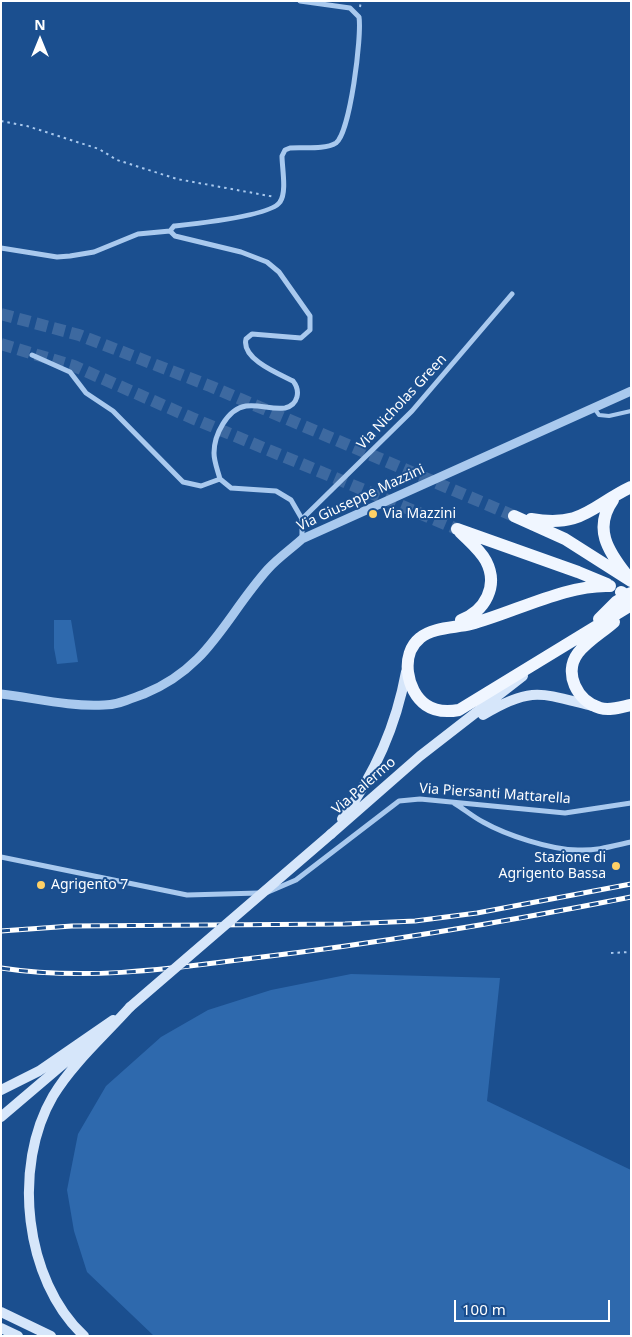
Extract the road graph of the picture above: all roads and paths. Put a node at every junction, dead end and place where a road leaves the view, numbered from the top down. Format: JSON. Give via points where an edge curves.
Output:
{"nodes":[{"id":1,"x":300,"y":1,"type":"edge"},
{"id":2,"x":1,"y":121,"type":"edge"},
{"id":3,"x":282,"y":198,"type":"junction"},
{"id":4,"x":170,"y":231,"type":"junction"},
{"id":5,"x":1,"y":248,"type":"edge"},
{"id":6,"x":512,"y":294,"type":"dead end"},
{"id":7,"x":32,"y":356,"type":"dead end"},
{"id":8,"x":631,"y":391,"type":"edge"},
{"id":9,"x":594,"y":408,"type":"junction"},
{"id":10,"x":631,"y":411,"type":"edge"},
{"id":11,"x":220,"y":479,"type":"junction"},
{"id":12,"x":631,"y":487,"type":"edge"},
{"id":13,"x":619,"y":494,"type":"junction"},
{"id":14,"x":302,"y":519,"type":"junction"},
{"id":15,"x":302,"y":539,"type":"junction"},
{"id":16,"x":631,"y":580,"type":"edge"},
{"id":17,"x":623,"y":592,"type":"edge"},
{"id":18,"x":631,"y":606,"type":"edge"},
{"id":19,"x":438,"y":630,"type":"junction"},
{"id":20,"x":587,"y":632,"type":"junction"},
{"id":21,"x":550,"y":656,"type":"junction"},
{"id":22,"x":408,"y":663,"type":"junction"},
{"id":23,"x":1,"y":694,"type":"edge"},
{"id":24,"x":631,"y":705,"type":"edge"},
{"id":25,"x":602,"y":709,"type":"junction"},
{"id":26,"x":446,"y":737,"type":"junction"},
{"id":27,"x":454,"y":802,"type":"junction"},
{"id":28,"x":631,"y":803,"type":"edge"},
{"id":29,"x":331,"y":834,"type":"junction"},
{"id":30,"x":631,"y":842,"type":"edge"},
{"id":31,"x":1,"y":857,"type":"edge"},
{"id":32,"x":631,"y":952,"type":"edge"},
{"id":33,"x":611,"y":953,"type":"dead end"},
{"id":34,"x":130,"y":1008,"type":"junction"},
{"id":35,"x":1,"y":1090,"type":"edge"},
{"id":36,"x":1,"y":1117,"type":"edge"},
{"id":37,"x":1,"y":1312,"type":"edge"},
{"id":38,"x":1,"y":1328,"type":"edge"},
{"id":39,"x":18,"y":1336,"type":"edge"},
{"id":40,"x":51,"y":1336,"type":"edge"},
{"id":41,"x":84,"y":1336,"type":"edge"}],
"edges":[{"from":1,"to":3,"type":"street","via":[[350,8],[358,14],[355,75],[344,129],[338,140],[327,146],[290,148],[283,153]]},
{"from":2,"to":3,"type":"path","via":[[99,149],[117,160],[177,180]]},
{"from":3,"to":4,"type":"street","via":[[279,205],[271,208],[229,220],[174,226]]},
{"from":4,"to":5,"type":"street","via":[[138,234],[94,252],[70,256]]},
{"from":4,"to":11,"type":"street","via":[[175,236],[267,262],[280,272],[311,320],[310,330],[301,338],[252,334],[246,339],[247,347],[259,363],[293,382],[298,395],[294,403],[286,407],[244,406],[227,418],[214,450]]},
{"from":6,"to":14,"type":"street","name":"Via Nicholas Green","via":[[412,411]]},
{"from":7,"to":11,"type":"street","via":[[70,372],[86,393],[113,411],[183,482],[201,486]]},
{"from":8,"to":9,"type":"street","name":"Via Giuseppe Mazzini"},
{"from":9,"to":10,"type":"lane","via":[[604,416]]},
{"from":9,"to":15,"type":"street","name":"Via Giuseppe Mazzini"},
{"from":11,"to":14,"type":"street","via":[[231,488],[267,490],[284,495],[295,504]]},
{"from":12,"to":13,"type":"main road"},
{"from":13,"to":16,"type":"main road","via":[[606,511],[603,535],[609,552]]},
{"from":13,"to":16,"type":"main road","via":[[577,518],[550,521],[514,516],[565,539]]},
{"from":14,"to":15,"type":"street"},
{"from":15,"to":23,"type":"street","name":"Via Giuseppe Mazzini","via":[[268,570],[211,646],[172,681],[128,700],[104,705],[79,705]]},
{"from":17,"to":19,"type":"main road","via":[[587,587],[471,624]]},
{"from":17,"to":19,"type":"main road","via":[[457,528],[486,562],[490,586],[488,598],[474,614]]},
{"from":17,"to":20,"type":"main road"},
{"from":18,"to":20,"type":"main road","name":"Via Palermo"},
{"from":18,"to":25,"type":"main road","via":[[579,652],[574,661],[573,680],[579,694]]},
{"from":19,"to":22,"type":"main road","via":[[418,639]]},
{"from":20,"to":21,"type":"main road","name":"Via Palermo"},
{"from":21,"to":22,"type":"main road","via":[[471,704],[448,712],[426,705],[418,697],[412,688]]},
{"from":21,"to":26,"type":"main road","name":"Via Palermo"},
{"from":22,"to":29,"type":"main road","via":[[401,700],[388,740],[369,780]]},
{"from":24,"to":25,"type":"main road"},
{"from":25,"to":26,"type":"main road","via":[[545,695],[516,696]]},
{"from":26,"to":29,"type":"main road","name":"Via Palermo"},
{"from":27,"to":28,"type":"street","name":"Via Piersanti Mattarella","via":[[565,813]]},
{"from":27,"to":30,"type":"street","via":[[482,822],[509,834],[554,846],[593,850]]},
{"from":27,"to":31,"type":"street","name":"Via Piersanti Mattarella","via":[[399,801],[296,880],[278,889],[245,895],[187,896]]},
{"from":29,"to":34,"type":"main road","name":"Via Palermo","bridge":true},
{"from":32,"to":33,"type":"path"},
{"from":34,"to":35,"type":"main road","via":[[46,1066]]},
{"from":34,"to":36,"type":"main road"},
{"from":34,"to":41,"type":"main road","via":[[68,1074],[52,1098],[32,1154],[30,1221],[40,1266],[63,1312]]},
{"from":37,"to":40,"type":"main road"},
{"from":38,"to":39,"type":"main road"}]}
